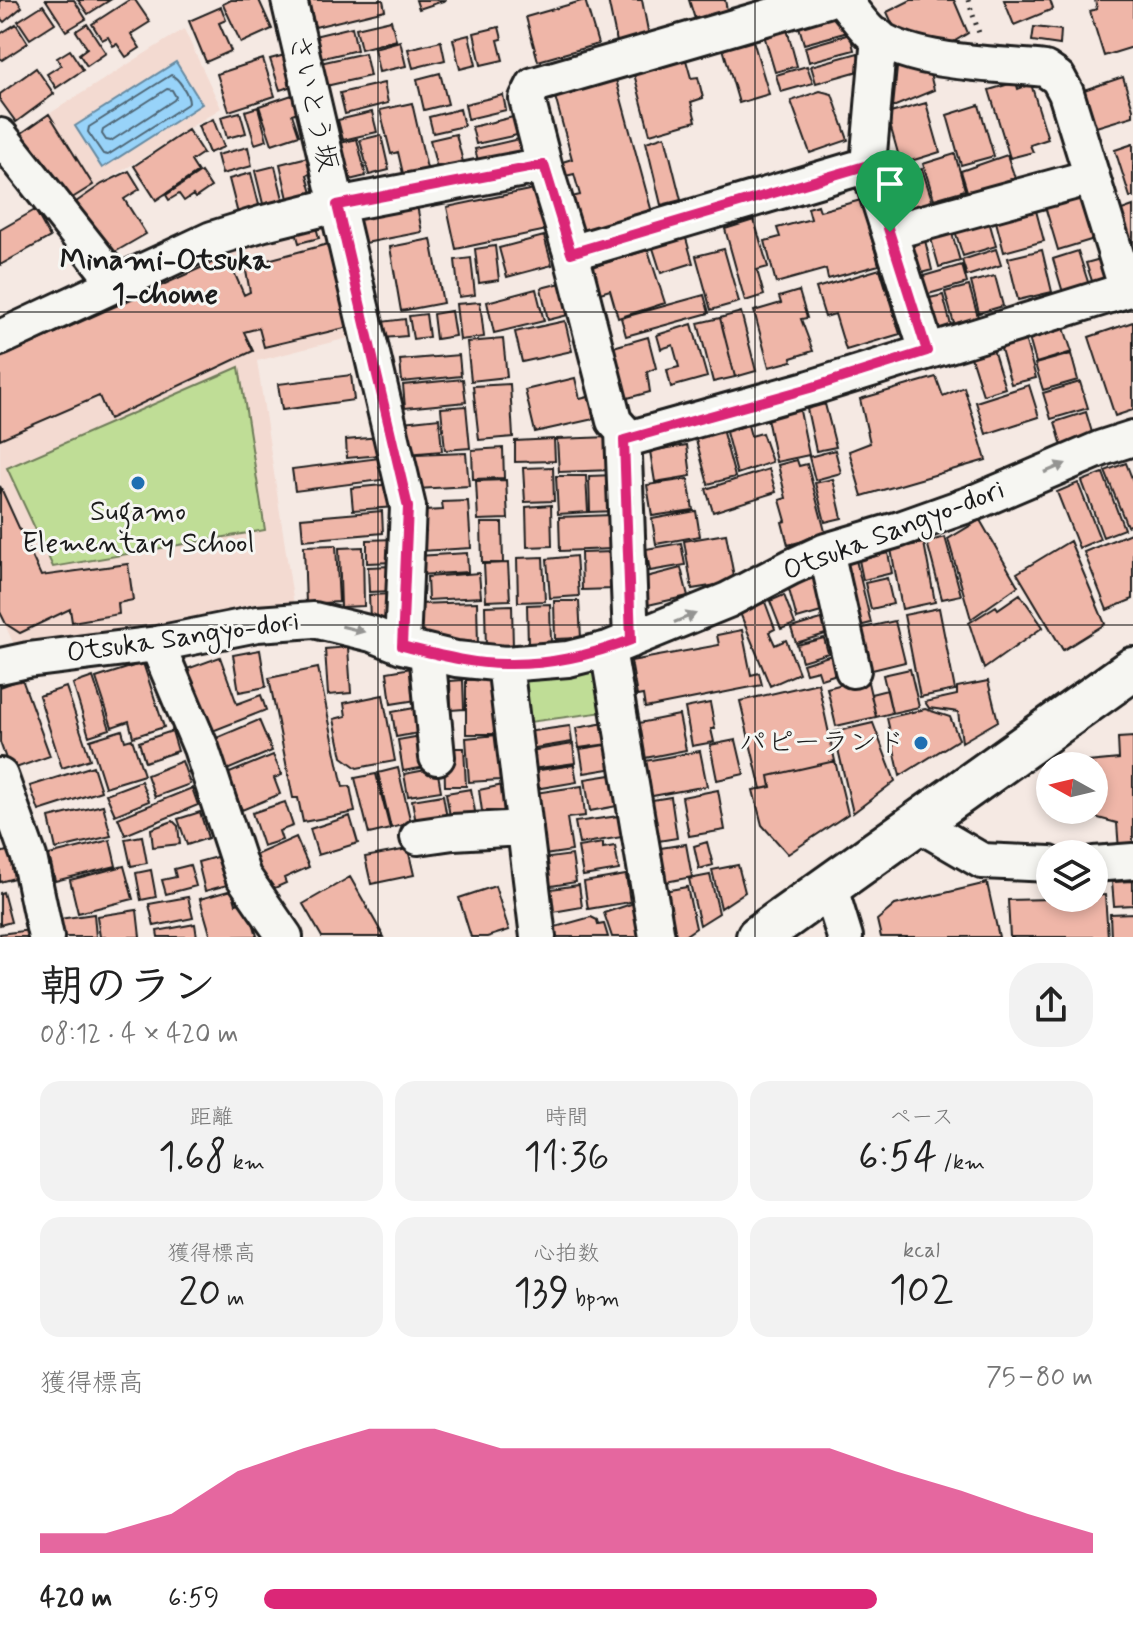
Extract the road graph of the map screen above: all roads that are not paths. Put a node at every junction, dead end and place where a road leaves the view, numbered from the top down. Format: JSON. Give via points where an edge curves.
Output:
{"nodes":[{"id":1,"x":289,"y":0,"type":"edge"},
{"id":2,"x":827,"y":0,"type":"edge"},
{"id":3,"x":843,"y":0,"type":"edge"},
{"id":4,"x":879,"y":37,"type":"junction"},
{"id":5,"x":0,"y":136,"type":"edge"},
{"id":6,"x":544,"y":165,"type":"junction"},
{"id":7,"x":868,"y":165,"type":"junction"},
{"id":8,"x":1091,"y":177,"type":"junction"},
{"id":9,"x":337,"y":205,"type":"junction"},
{"id":10,"x":890,"y":232,"type":"junction"},
{"id":11,"x":571,"y":253,"type":"junction"},
{"id":12,"x":116,"y":283,"type":"junction"},
{"id":13,"x":1130,"y":289,"type":"edge"},
{"id":14,"x":0,"y":338,"type":"edge"},
{"id":15,"x":927,"y":351,"type":"junction"},
{"id":16,"x":1133,"y":438,"type":"edge"},
{"id":17,"x":624,"y":440,"type":"junction"},
{"id":18,"x":826,"y":551,"type":"junction"},
{"id":19,"x":157,"y":644,"type":"junction"},
{"id":20,"x":620,"y":644,"type":"junction"},
{"id":21,"x":414,"y":649,"type":"junction"},
{"id":22,"x":505,"y":664,"type":"junction"},
{"id":23,"x":0,"y":666,"type":"edge"},
{"id":24,"x":1133,"y":669,"type":"edge"},
{"id":25,"x":853,"y":670,"type":"dead end"},
{"id":26,"x":437,"y":757,"type":"dead end"},
{"id":27,"x":0,"y":776,"type":"edge"},
{"id":28,"x":917,"y":823,"type":"junction"},
{"id":29,"x":525,"y":828,"type":"junction"},
{"id":30,"x":418,"y":837,"type":"dead end"},
{"id":31,"x":1133,"y":861,"type":"edge"},
{"id":32,"x":1036,"y":863,"type":"edge"},
{"id":33,"x":1108,"y":863,"type":"edge"},
{"id":34,"x":829,"y":885,"type":"junction"},
{"id":35,"x":46,"y":937,"type":"edge"},
{"id":36,"x":285,"y":937,"type":"edge"},
{"id":37,"x":538,"y":937,"type":"edge"},
{"id":38,"x":657,"y":937,"type":"edge"},
{"id":39,"x":758,"y":937,"type":"edge"},
{"id":40,"x":845,"y":937,"type":"edge"}],
"edges":[{"from":1,"to":9,"type":"street","name":"さいとう坂"},
{"from":2,"to":6,"type":"street","via":[[534,85],[527,99]]},
{"from":3,"to":4,"type":"street"},
{"from":4,"to":7,"type":"street"},
{"from":4,"to":8,"type":"street","via":[[905,51],[933,57],[1045,69],[1066,93]]},
{"from":5,"to":12,"type":"street"},
{"from":6,"to":9,"type":"street"},
{"from":6,"to":11,"type":"street"},
{"from":7,"to":10,"type":"street"},
{"from":7,"to":11,"type":"street"},
{"from":8,"to":10,"type":"street"},
{"from":8,"to":13,"type":"street"},
{"from":9,"to":12,"type":"street","via":[[212,239]]},
{"from":9,"to":21,"type":"street","name":"さいとう坂","via":[[408,507]]},
{"from":10,"to":15,"type":"street"},
{"from":11,"to":17,"type":"street","via":[[614,421]]},
{"from":12,"to":14,"type":"street"},
{"from":13,"to":15,"type":"street"},
{"from":15,"to":17,"type":"street"},
{"from":18,"to":16,"type":"street","name":"Otsuka Sangyo-dori","one_way":true,"via":[[973,503]]},
{"from":17,"to":20,"type":"street"},
{"from":20,"to":18,"type":"street","name":"Otsuka Sangyo-dori","one_way":true,"via":[[728,600]]},
{"from":18,"to":25,"type":"street"},
{"from":19,"to":21,"type":"street","name":"Otsuka Sangyo-dori","one_way":true,"via":[[257,624],[314,620]]},
{"from":19,"to":23,"type":"street","name":"Otsuka Sangyo-dori"},
{"from":19,"to":36,"type":"street","via":[[201,748],[243,876]]},
{"from":20,"to":22,"type":"street","name":"Otsuka Sangyo-dori","via":[[568,659]]},
{"from":20,"to":38,"type":"street"},
{"from":21,"to":22,"type":"street","name":"Otsuka Sangyo-dori"},
{"from":21,"to":26,"type":"street","name":"さいとう坂"},
{"from":22,"to":29,"type":"street"},
{"from":24,"to":28,"type":"main road"},
{"from":27,"to":35,"type":"street","via":[[29,857]]},
{"from":28,"to":32,"type":"street","via":[[982,861]]},
{"from":28,"to":34,"type":"main road"},
{"from":29,"to":30,"type":"street"},
{"from":29,"to":37,"type":"street"},
{"from":31,"to":33,"type":"street"},
{"from":34,"to":39,"type":"main road"},
{"from":34,"to":40,"type":"street"}]}
